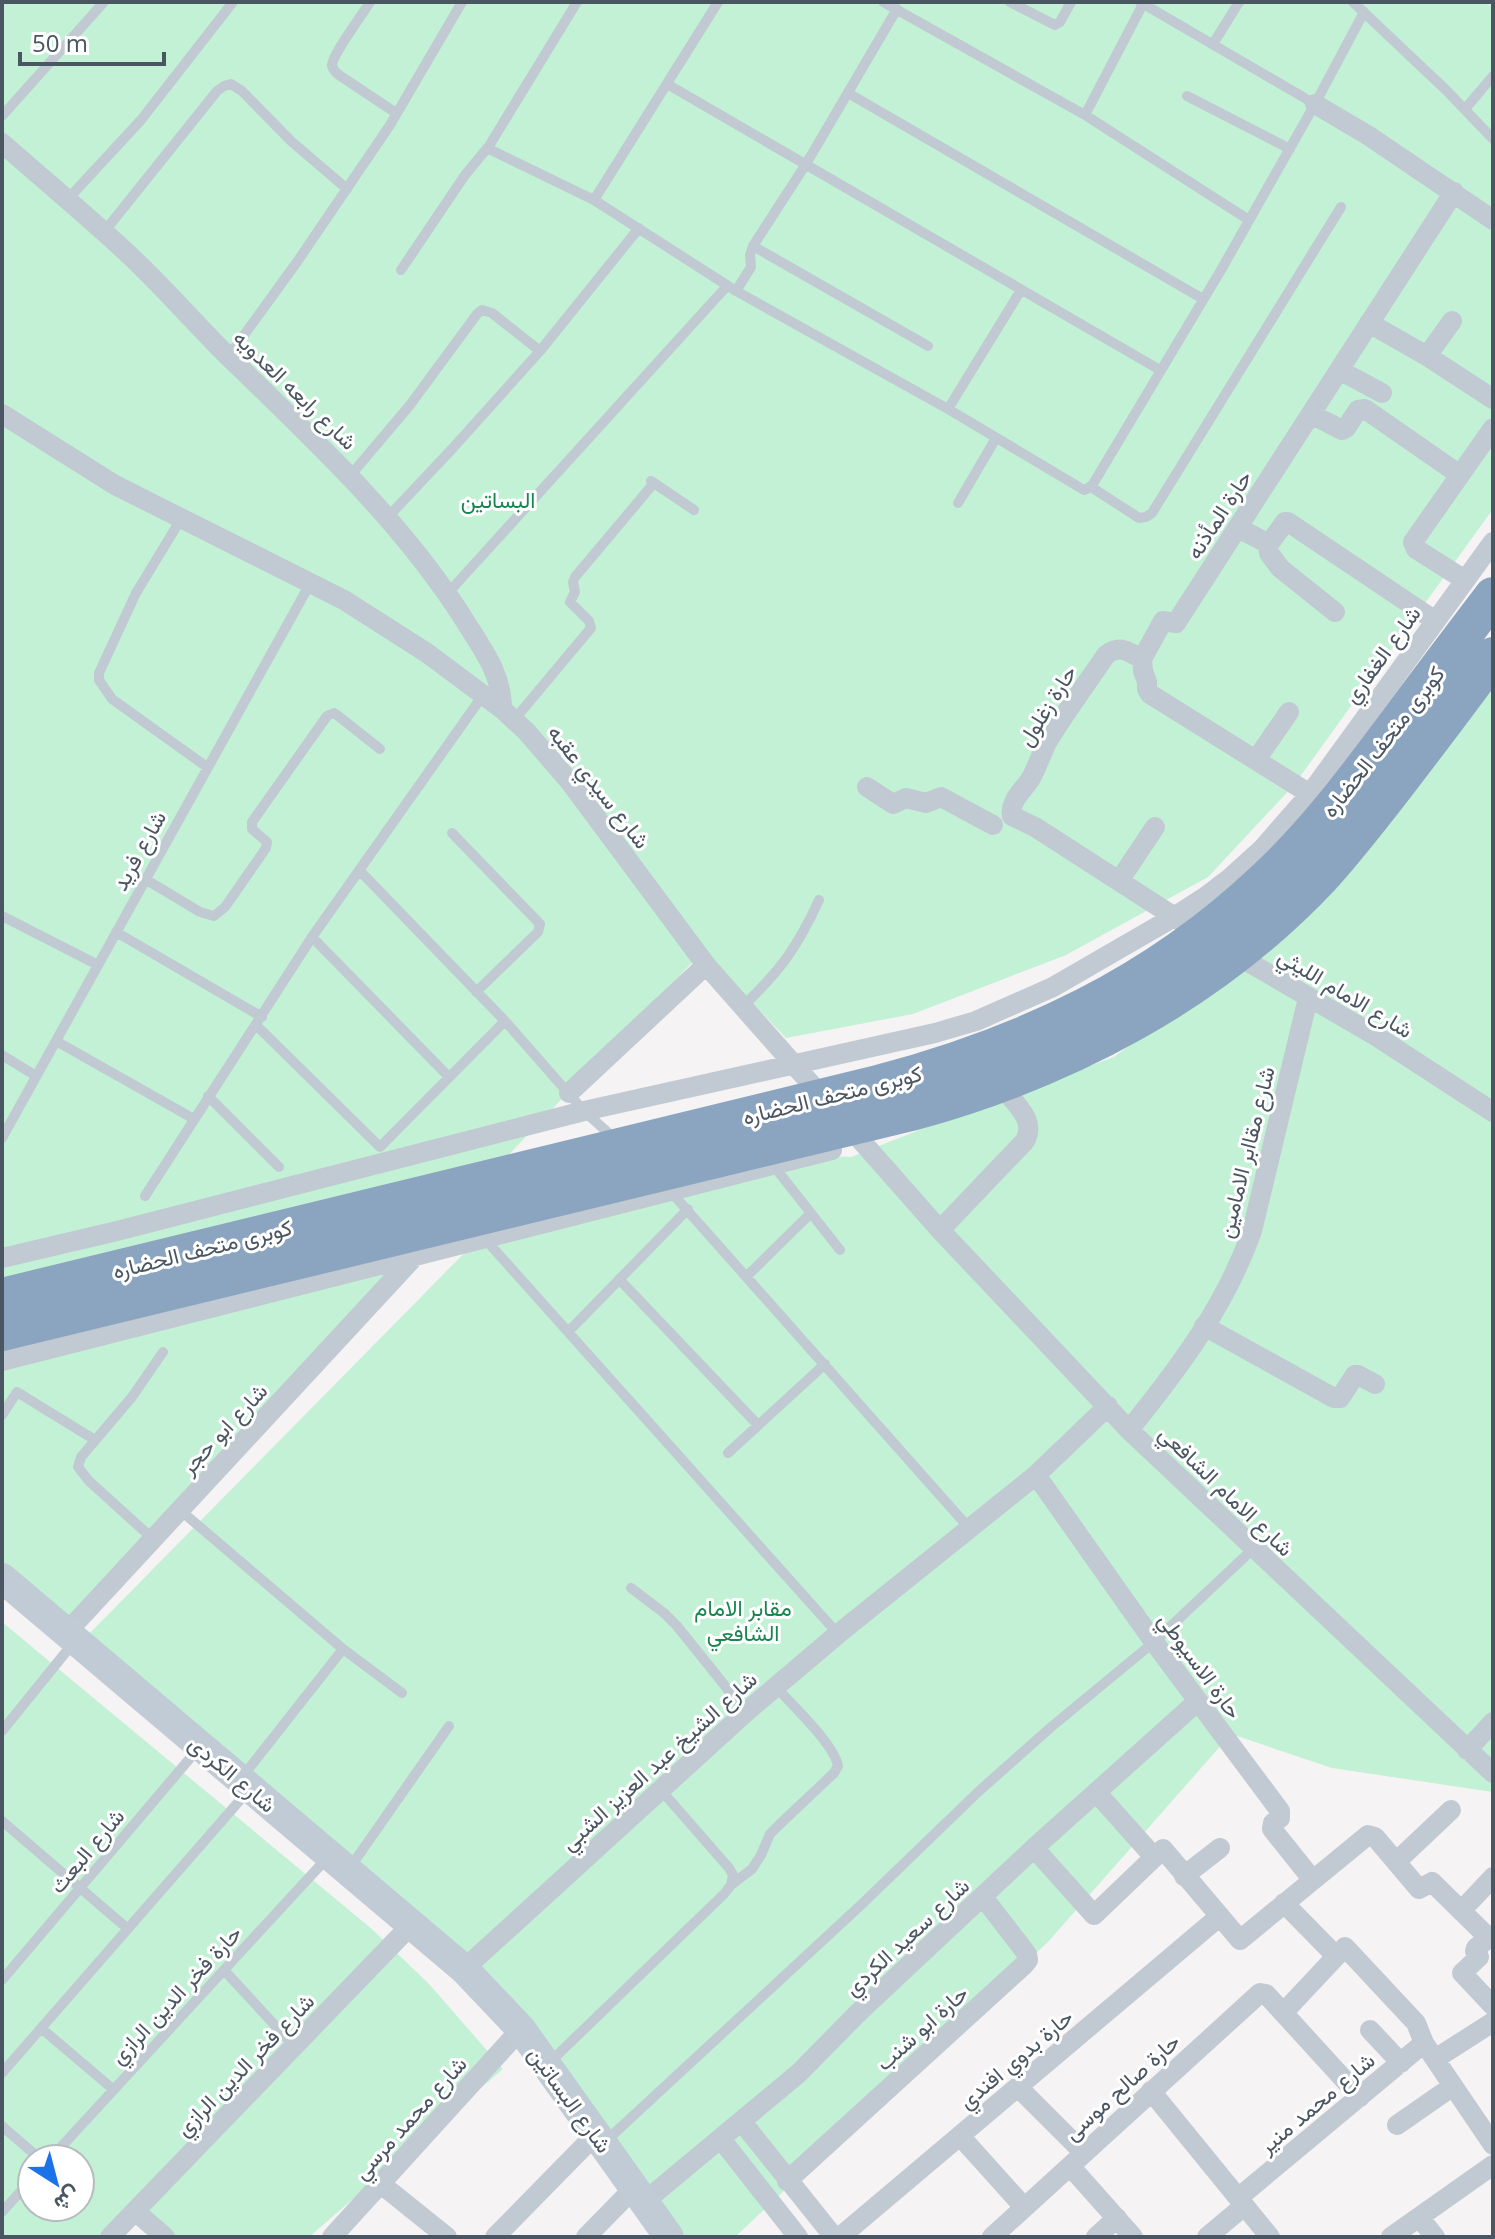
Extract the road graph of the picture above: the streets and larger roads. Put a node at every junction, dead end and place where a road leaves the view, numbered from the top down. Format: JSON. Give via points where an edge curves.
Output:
{"nodes":[{"id":1,"x":1315,"y":104,"type":"road end"},
{"id":2,"x":2,"y":143,"type":"edge"},
{"id":3,"x":1454,"y":192,"type":"junction"},
{"id":4,"x":1493,"y":220,"type":"edge"},
{"id":5,"x":1452,"y":321,"type":"dead end"},
{"id":6,"x":1369,"y":323,"type":"junction"},
{"id":7,"x":1427,"y":356,"type":"junction"},
{"id":8,"x":1339,"y":370,"type":"junction"},
{"id":9,"x":1382,"y":393,"type":"dead end"},
{"id":10,"x":1493,"y":399,"type":"edge"},
{"id":11,"x":2,"y":414,"type":"edge"},
{"id":12,"x":1311,"y":414,"type":"junction"},
{"id":13,"x":1493,"y":428,"type":"edge"},
{"id":14,"x":1460,"y":475,"type":"junction"},
{"id":15,"x":1238,"y":528,"type":"junction"},
{"id":16,"x":1493,"y":542,"type":"edge"},
{"id":17,"x":1268,"y":544,"type":"junction"},
{"id":18,"x":1479,"y":588,"type":"edge"},
{"id":19,"x":1335,"y":612,"type":"dead end"},
{"id":20,"x":1434,"y":620,"type":"junction"},
{"id":21,"x":1493,"y":656,"type":"edge"},
{"id":22,"x":1142,"y":659,"type":"junction"},
{"id":23,"x":1493,"y":671,"type":"edge"},
{"id":24,"x":1289,"y":712,"type":"dead end"},
{"id":25,"x":508,"y":715,"type":"junction"},
{"id":26,"x":1256,"y":760,"type":"junction"},
{"id":27,"x":867,"y":787,"type":"dead end"},
{"id":28,"x":1310,"y":794,"type":"junction"},
{"id":29,"x":996,"y":826,"type":"junction"},
{"id":30,"x":1155,"y":827,"type":"dead end"},
{"id":31,"x":1119,"y":881,"type":"junction"},
{"id":32,"x":1174,"y":917,"type":"junction"},
{"id":33,"x":1243,"y":958,"type":"junction"},
{"id":34,"x":706,"y":965,"type":"junction"},
{"id":35,"x":1308,"y":998,"type":"junction"},
{"id":36,"x":795,"y":1065,"type":"junction"},
{"id":37,"x":569,"y":1093,"type":"road end"},
{"id":38,"x":1010,"y":1096,"type":"junction"},
{"id":39,"x":1493,"y":1112,"type":"edge"},
{"id":40,"x":862,"y":1143,"type":"junction"},
{"id":41,"x":126,"y":1229,"type":"junction"},
{"id":42,"x":940,"y":1230,"type":"junction"},
{"id":43,"x":415,"y":1256,"type":"junction"},
{"id":44,"x":2,"y":1258,"type":"edge"},
{"id":45,"x":2,"y":1297,"type":"edge"},
{"id":46,"x":187,"y":1314,"type":"junction"},
{"id":47,"x":165,"y":1320,"type":"junction"},
{"id":48,"x":1204,"y":1326,"type":"junction"},
{"id":49,"x":2,"y":1332,"type":"edge"},
{"id":50,"x":2,"y":1361,"type":"edge"},
{"id":51,"x":1375,"y":1384,"type":"dead end"},
{"id":52,"x":1108,"y":1406,"type":"junction"},
{"id":53,"x":1129,"y":1430,"type":"junction"},
{"id":54,"x":1036,"y":1475,"type":"junction"},
{"id":55,"x":2,"y":1578,"type":"edge"},
{"id":56,"x":70,"y":1637,"type":"junction"},
{"id":57,"x":1198,"y":1701,"type":"junction"},
{"id":58,"x":1493,"y":1722,"type":"edge"},
{"id":59,"x":1467,"y":1750,"type":"junction"},
{"id":60,"x":1493,"y":1773,"type":"edge"},
{"id":61,"x":1096,"y":1792,"type":"junction"},
{"id":62,"x":1451,"y":1810,"type":"dead end"},
{"id":63,"x":1034,"y":1848,"type":"junction"},
{"id":64,"x":1220,"y":1848,"type":"dead end"},
{"id":65,"x":1154,"y":1857,"type":"junction"},
{"id":66,"x":1396,"y":1862,"type":"junction"},
{"id":67,"x":1184,"y":1876,"type":"junction"},
{"id":68,"x":1493,"y":1877,"type":"edge"},
{"id":69,"x":1312,"y":1879,"type":"junction"},
{"id":70,"x":983,"y":1897,"type":"junction"},
{"id":71,"x":1284,"y":1903,"type":"junction"},
{"id":72,"x":1461,"y":1911,"type":"junction"},
{"id":73,"x":1220,"y":1916,"type":"junction"},
{"id":74,"x":412,"y":1924,"type":"junction"},
{"id":75,"x":1491,"y":1937,"type":"edge"},
{"id":76,"x":1336,"y":1956,"type":"junction"},
{"id":77,"x":464,"y":1969,"type":"junction"},
{"id":78,"x":1493,"y":2006,"type":"edge"},
{"id":79,"x":1283,"y":2013,"type":"junction"},
{"id":80,"x":1493,"y":2022,"type":"edge"},
{"id":81,"x":521,"y":2029,"type":"junction"},
{"id":82,"x":1370,"y":2030,"type":"dead end"},
{"id":83,"x":1429,"y":2051,"type":"junction"},
{"id":84,"x":1401,"y":2063,"type":"junction"},
{"id":85,"x":1453,"y":2086,"type":"junction"},
{"id":86,"x":1018,"y":2087,"type":"junction"},
{"id":87,"x":1151,"y":2091,"type":"junction"},
{"id":88,"x":1360,"y":2097,"type":"junction"},
{"id":89,"x":742,"y":2122,"type":"junction"},
{"id":90,"x":1397,"y":2125,"type":"dead end"},
{"id":91,"x":960,"y":2136,"type":"junction"},
{"id":92,"x":600,"y":2139,"type":"junction"},
{"id":93,"x":721,"y":2139,"type":"junction"},
{"id":94,"x":1493,"y":2145,"type":"edge"},
{"id":95,"x":1077,"y":2159,"type":"junction"},
{"id":96,"x":1493,"y":2165,"type":"edge"},
{"id":97,"x":787,"y":2181,"type":"junction"},
{"id":98,"x":381,"y":2184,"type":"junction"},
{"id":99,"x":639,"y":2195,"type":"junction"},
{"id":100,"x":1241,"y":2202,"type":"junction"},
{"id":101,"x":1024,"y":2207,"type":"junction"},
{"id":102,"x":135,"y":2211,"type":"junction"},
{"id":103,"x":1419,"y":2217,"type":"junction"},
{"id":104,"x":1117,"y":2218,"type":"junction"},
{"id":105,"x":110,"y":2237,"type":"edge"},
{"id":106,"x":165,"y":2237,"type":"edge"},
{"id":107,"x":332,"y":2237,"type":"edge"},
{"id":108,"x":447,"y":2237,"type":"edge"},
{"id":109,"x":495,"y":2237,"type":"edge"},
{"id":110,"x":586,"y":2237,"type":"edge"},
{"id":111,"x":669,"y":2237,"type":"edge"},
{"id":112,"x":798,"y":2237,"type":"edge"},
{"id":113,"x":834,"y":2237,"type":"edge"},
{"id":114,"x":840,"y":2237,"type":"edge"},
{"id":115,"x":992,"y":2237,"type":"edge"},
{"id":116,"x":1096,"y":2237,"type":"edge"},
{"id":117,"x":1133,"y":2237,"type":"edge"},
{"id":118,"x":1207,"y":2237,"type":"edge"},
{"id":119,"x":1270,"y":2237,"type":"edge"},
{"id":120,"x":1391,"y":2237,"type":"edge"},
{"id":121,"x":1435,"y":2237,"type":"edge"}],
"edges":[{"from":1,"to":3,"type":"street"},
{"from":2,"to":25,"type":"street","name":"شارع رابعه العدويه","via":[[126,252],[350,476],[448,593],[493,665]]},
{"from":3,"to":4,"type":"street"},
{"from":3,"to":6,"type":"street","name":"حارة المأذنه"},
{"from":5,"to":7,"type":"street"},
{"from":6,"to":7,"type":"street"},
{"from":6,"to":8,"type":"street","name":"حارة المأذنه"},
{"from":7,"to":10,"type":"street"},
{"from":8,"to":9,"type":"street"},
{"from":8,"to":12,"type":"street","name":"حارة المأذنه"},
{"from":11,"to":25,"type":"street","name":"شارع سيدي عقبه","via":[[115,485],[344,600],[427,653]]},
{"from":12,"to":14,"type":"street","via":[[1342,430],[1365,409]]},
{"from":12,"to":15,"type":"street","name":"حارة المأذنه"},
{"from":13,"to":14,"type":"street"},
{"from":14,"to":18,"type":"street","via":[[1413,542],[1416,549]]},
{"from":15,"to":17,"type":"street"},
{"from":15,"to":22,"type":"street","name":"حارة المأذنه","via":[[1176,623],[1163,621]]},
{"from":16,"to":18,"type":"street","name":"شارع الغفاري"},
{"from":17,"to":19,"type":"street","via":[[1273,561]]},
{"from":17,"to":20,"type":"street","via":[[1288,522]]},
{"from":18,"to":20,"type":"street","name":"شارع الغفاري"},
{"from":18,"to":45,"type":"highway","name":"كوبرى متحف الحضاره","via":[[1330,810],[1267,879],[1159,964],[1043,1028],[878,1084]]},
{"from":20,"to":28,"type":"street","name":"شارع الغفاري"},
{"from":21,"to":49,"type":"highway","name":"كوبرى متحف الحضاره","via":[[1352,841],[1290,907],[1190,987],[1064,1058],[998,1086],[915,1111]]},
{"from":22,"to":26,"type":"street","via":[[1150,694]]},
{"from":22,"to":29,"type":"street","name":"حارة زغلول","via":[[1116,649],[1106,655]]},
{"from":23,"to":33,"type":"street","via":[[1363,844],[1306,904]]},
{"from":24,"to":26,"type":"street"},
{"from":25,"to":34,"type":"street","name":"شارع سيدي عقبه","via":[[549,755]]},
{"from":26,"to":28,"type":"street"},
{"from":27,"to":29,"type":"street","via":[[893,804],[906,798],[926,803],[941,797]]},
{"from":28,"to":32,"type":"street","name":"شارع الغفاري","via":[[1230,878]]},
{"from":29,"to":31,"type":"street","via":[[1035,827]]},
{"from":30,"to":31,"type":"street"},
{"from":31,"to":32,"type":"street"},
{"from":32,"to":33,"type":"street","name":"شارع الامام الليثي"},
{"from":32,"to":36,"type":"street","name":"شارع الغفاري","via":[[1053,987],[976,1021]]},
{"from":33,"to":35,"type":"street","name":"شارع الامام الليثي"},
{"from":33,"to":38,"type":"street","via":[[1141,1029]]},
{"from":34,"to":36,"type":"street","name":"شارع سيدي عقبه"},
{"from":34,"to":37,"type":"street"},
{"from":35,"to":39,"type":"street","name":"شارع الامام الليثي"},
{"from":35,"to":48,"type":"street","name":"شارع مقاابر الامامين","via":[[1252,1231]]},
{"from":36,"to":40,"type":"street","name":"شارع سيدي عقبه"},
{"from":36,"to":41,"type":"street","name":"شارع الغفاري","via":[[584,1111]]},
{"from":38,"to":40,"type":"street"},
{"from":38,"to":42,"type":"street","via":[[1029,1123],[1029,1135]]},
{"from":40,"to":42,"type":"street","name":"شارع سيدي عقبه"},
{"from":40,"to":43,"type":"street"},
{"from":41,"to":44,"type":"street","name":"شارع الغفاري"},
{"from":41,"to":46,"type":"street"},
{"from":41,"to":47,"type":"street"},
{"from":42,"to":52,"type":"street","name":"شارع الامام الشافعي"},
{"from":43,"to":46,"type":"street"},
{"from":43,"to":56,"type":"street","name":"شارع ابو حجر","via":[[153,1539]]},
{"from":46,"to":47,"type":"street"},
{"from":47,"to":50,"type":"street"},
{"from":48,"to":51,"type":"street","via":[[1334,1398],[1340,1398],[1355,1375]]},
{"from":48,"to":53,"type":"street","name":"شارع مقاابر الامامين","via":[[1178,1369]]},
{"from":52,"to":53,"type":"street","name":"شارع الامام الشافعي"},
{"from":52,"to":54,"type":"street","name":"شارع الشيخ عبد العزيز الشبي"},
{"from":53,"to":59,"type":"street","name":"شارع الامام الشافعي"},
{"from":54,"to":57,"type":"street","name":"حارة الاسيوطي"},
{"from":54,"to":77,"type":"street","name":"شارع الشيخ عبد العزيز الشبي","via":[[746,1712]]},
{"from":55,"to":56,"type":"street","name":"شارع الكردى"},
{"from":56,"to":74,"type":"street","name":"شارع الكردى"},
{"from":57,"to":61,"type":"street","name":"شارع سعيد الكردي"},
{"from":57,"to":69,"type":"street","name":"حارة الاسيوطي","via":[[1280,1811],[1272,1829]]},
{"from":58,"to":59,"type":"street"},
{"from":59,"to":60,"type":"street","name":"شارع الامام الشافعي"},
{"from":61,"to":63,"type":"street","name":"شارع سعيد الكردي"},
{"from":61,"to":65,"type":"street"},
{"from":62,"to":66,"type":"street"},
{"from":63,"to":65,"type":"street","via":[[1094,1915]]},
{"from":63,"to":70,"type":"street","name":"شارع سعيد الكردي"},
{"from":64,"to":67,"type":"street"},
{"from":65,"to":67,"type":"street","via":[[1163,1849]]},
{"from":66,"to":69,"type":"street","via":[[1368,1835]]},
{"from":66,"to":72,"type":"street","via":[[1419,1889],[1432,1882]]},
{"from":67,"to":73,"type":"street"},
{"from":68,"to":72,"type":"street"},
{"from":69,"to":71,"type":"street"},
{"from":70,"to":89,"type":"street","name":"شارع سعيد الكردي"},
{"from":70,"to":97,"type":"street","name":"حارة ابو شنب","via":[[1028,1960]]},
{"from":71,"to":73,"type":"street","via":[[1240,1940]]},
{"from":71,"to":76,"type":"street"},
{"from":72,"to":75,"type":"street"},
{"from":73,"to":86,"type":"street","name":"حارة بدوي افندي"},
{"from":74,"to":77,"type":"street","name":"شارع الكردى"},
{"from":74,"to":102,"type":"street","name":"شارع فخر الدين الرازي"},
{"from":75,"to":78,"type":"street","via":[[1475,1950],[1478,1958],[1462,1973]]},
{"from":76,"to":79,"type":"street"},
{"from":76,"to":83,"type":"street","via":[[1345,1947],[1416,2023]]},
{"from":77,"to":81,"type":"street","name":"شارع البساتين"},
{"from":79,"to":87,"type":"street","name":"حارة صالح موسى","via":[[1260,1993]]},
{"from":79,"to":88,"type":"street"},
{"from":80,"to":83,"type":"street","name":"شارع محمد منير"},
{"from":81,"to":92,"type":"street","name":"شارع البساتين"},
{"from":81,"to":98,"type":"street","name":"شارع محمد مرسي"},
{"from":82,"to":84,"type":"street"},
{"from":83,"to":84,"type":"street","name":"شارع محمد منير"},
{"from":83,"to":85,"type":"street"},
{"from":84,"to":88,"type":"street","name":"شارع محمد منير"},
{"from":85,"to":90,"type":"street"},
{"from":85,"to":94,"type":"street"},
{"from":86,"to":91,"type":"street","name":"حارة بدوي افندي"},
{"from":86,"to":95,"type":"street"},
{"from":87,"to":95,"type":"street","name":"حارة صالح موسى"},
{"from":87,"to":100,"type":"street"},
{"from":88,"to":100,"type":"street","name":"شارع محمد منير"},
{"from":89,"to":93,"type":"street","name":"شارع سعيد الكردي"},
{"from":89,"to":97,"type":"street"},
{"from":91,"to":101,"type":"street"},
{"from":91,"to":114,"type":"street","name":"حارة بدوي افندي"},
{"from":92,"to":99,"type":"street","name":"شارع البساتين"},
{"from":92,"to":109,"type":"street"},
{"from":93,"to":99,"type":"street","name":"شارع سعيد الكردي"},
{"from":93,"to":112,"type":"street"},
{"from":95,"to":101,"type":"street","name":"حارة صالح موسى"},
{"from":95,"to":104,"type":"street"},
{"from":96,"to":103,"type":"street"},
{"from":97,"to":113,"type":"street"},
{"from":98,"to":107,"type":"street","name":"شارع محمد مرسي"},
{"from":98,"to":108,"type":"street"},
{"from":99,"to":110,"type":"street","name":"شارع سعيد الكردي"},
{"from":99,"to":111,"type":"street","name":"شارع البساتين"},
{"from":100,"to":118,"type":"street","name":"شارع محمد منير"},
{"from":100,"to":119,"type":"street"},
{"from":101,"to":115,"type":"street","name":"حارة صالح موسى"},
{"from":102,"to":105,"type":"street","name":"شارع فخر الدين الرازي"},
{"from":102,"to":106,"type":"street"},
{"from":103,"to":120,"type":"street"},
{"from":103,"to":121,"type":"street"},
{"from":104,"to":116,"type":"street"},
{"from":104,"to":117,"type":"street"}]}
